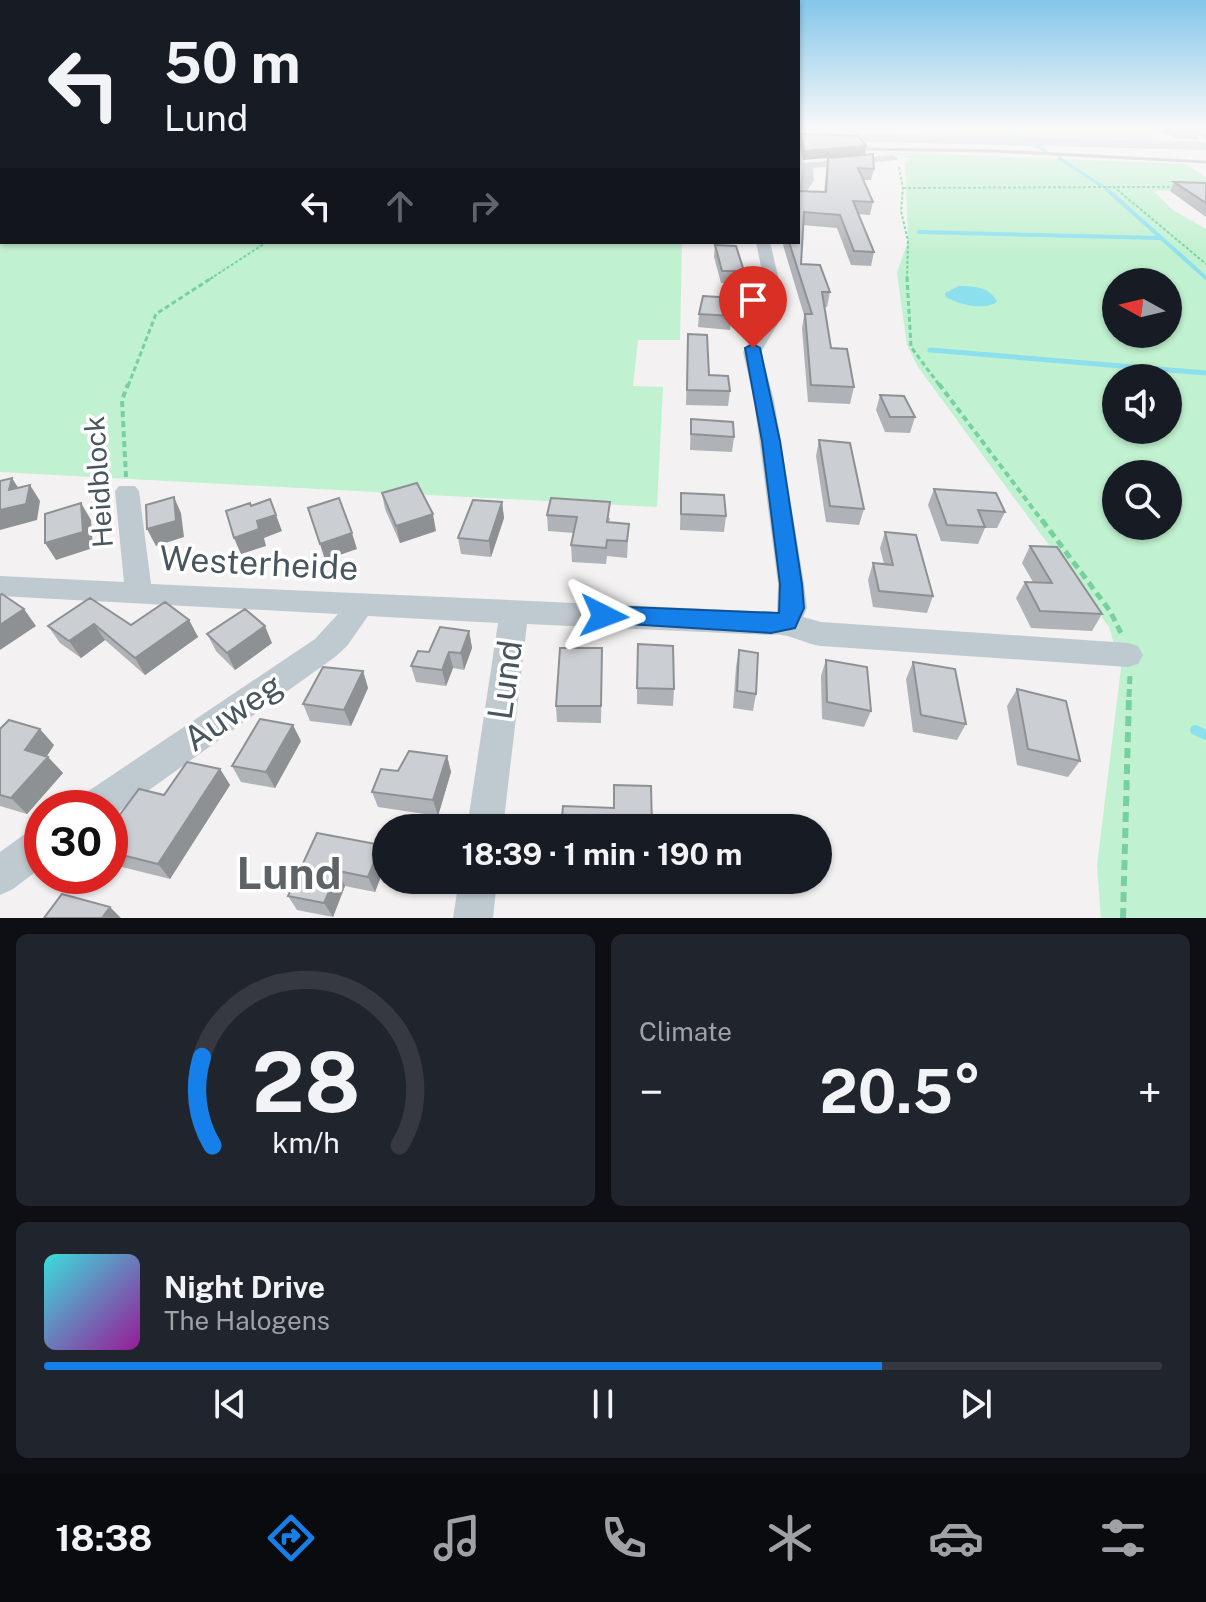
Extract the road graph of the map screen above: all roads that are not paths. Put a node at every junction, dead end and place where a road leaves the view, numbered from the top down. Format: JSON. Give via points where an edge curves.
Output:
{"nodes":[{"id":1,"x":807,"y":172,"type":"edge"},
{"id":2,"x":800,"y":193,"type":"edge"},
{"id":3,"x":763,"y":244,"type":"edge"},
{"id":4,"x":127,"y":491,"type":"road end"},
{"id":5,"x":0,"y":586,"type":"edge"},
{"id":6,"x":139,"y":592,"type":"junction"},
{"id":7,"x":361,"y":604,"type":"junction"},
{"id":8,"x":514,"y":613,"type":"junction"},
{"id":9,"x":787,"y":621,"type":"junction"},
{"id":10,"x":1128,"y":655,"type":"road end"},
{"id":11,"x":120,"y":790,"type":"edge"},
{"id":12,"x":487,"y":814,"type":"edge"},
{"id":13,"x":24,"y":858,"type":"edge"},
{"id":14,"x":0,"y":876,"type":"edge"},
{"id":15,"x":476,"y":894,"type":"edge"},
{"id":16,"x":473,"y":918,"type":"edge"}],
"edges":[{"from":1,"to":2,"type":"street"},
{"from":3,"to":9,"type":"street","via":[[778,310],[776,321],[752,352],[791,584],[793,608]]},
{"from":4,"to":6,"type":"street","name":"Heidblock"},
{"from":5,"to":6,"type":"street","name":"Westerheide"},
{"from":6,"to":7,"type":"street","name":"Westerheide"},
{"from":7,"to":8,"type":"street","name":"Westerheide"},
{"from":7,"to":11,"type":"street","name":"Auweg","via":[[325,648]]},
{"from":8,"to":9,"type":"street","name":"Lund"},
{"from":8,"to":12,"type":"street","name":"Lund"},
{"from":9,"to":10,"type":"street","name":"Lund","via":[[803,632],[821,634]]},
{"from":13,"to":14,"type":"street"},
{"from":15,"to":16,"type":"street"}]}
